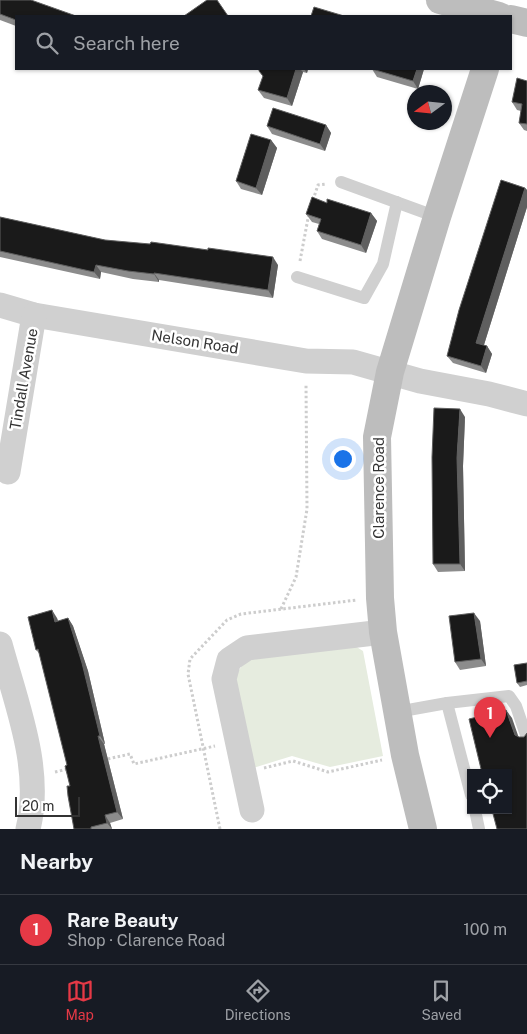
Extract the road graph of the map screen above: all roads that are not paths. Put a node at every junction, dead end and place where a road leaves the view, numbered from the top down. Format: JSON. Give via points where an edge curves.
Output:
{"nodes":[{"id":1,"x":444,"y":1,"type":"edge"},
{"id":2,"x":495,"y":15,"type":"edge"},
{"id":3,"x":512,"y":19,"type":"edge"},
{"id":4,"x":527,"y":23,"type":"edge"},
{"id":5,"x":485,"y":70,"type":"edge"},
{"id":6,"x":341,"y":182,"type":"road end"},
{"id":7,"x":397,"y":202,"type":"junction"},
{"id":8,"x":437,"y":217,"type":"junction"},
{"id":9,"x":297,"y":277,"type":"road end"},
{"id":10,"x":0,"y":305,"type":"edge"},
{"id":11,"x":34,"y":315,"type":"junction"},
{"id":12,"x":390,"y":372,"type":"junction"},
{"id":13,"x":527,"y":404,"type":"edge"},
{"id":14,"x":8,"y":472,"type":"dead end"},
{"id":15,"x":383,"y":632,"type":"junction"},
{"id":16,"x":0,"y":644,"type":"edge"},
{"id":17,"x":7,"y":700,"type":"edge"},
{"id":18,"x":447,"y":703,"type":"junction"},
{"id":19,"x":397,"y":712,"type":"junction"},
{"id":20,"x":527,"y":738,"type":"edge"},
{"id":21,"x":467,"y":780,"type":"edge"},
{"id":22,"x":252,"y":810,"type":"dead end"},
{"id":23,"x":476,"y":814,"type":"edge"},
{"id":24,"x":28,"y":829,"type":"edge"},
{"id":25,"x":423,"y":829,"type":"edge"},
{"id":26,"x":479,"y":829,"type":"edge"}],
"edges":[{"from":1,"to":2,"type":"street"},
{"from":3,"to":4,"type":"street"},
{"from":5,"to":8,"type":"street","name":"Clarence Road"},
{"from":6,"to":7,"type":"lane"},
{"from":7,"to":8,"type":"lane"},
{"from":7,"to":9,"type":"lane","via":[[383,264],[364,298]]},
{"from":8,"to":12,"type":"street","name":"Clarence Road"},
{"from":10,"to":11,"type":"street","name":"Nelson Road"},
{"from":11,"to":12,"type":"street","name":"Nelson Road","via":[[306,361],[353,362]]},
{"from":11,"to":14,"type":"street","name":"Tindall Avenue"},
{"from":12,"to":13,"type":"street","name":"Nelson Road"},
{"from":12,"to":15,"type":"street","name":"Clarence Road","via":[[377,437]]},
{"from":15,"to":19,"type":"street","name":"Clarence Road"},
{"from":15,"to":22,"type":"street","via":[[247,648],[229,660],[224,679]]},
{"from":16,"to":17,"type":"street"},
{"from":17,"to":24,"type":"street","via":[[30,758],[32,809]]},
{"from":18,"to":19,"type":"lane"},
{"from":18,"to":20,"type":"lane","via":[[509,696]]},
{"from":18,"to":21,"type":"lane"},
{"from":19,"to":25,"type":"street","name":"Clarence Road"},
{"from":23,"to":26,"type":"lane"}]}
